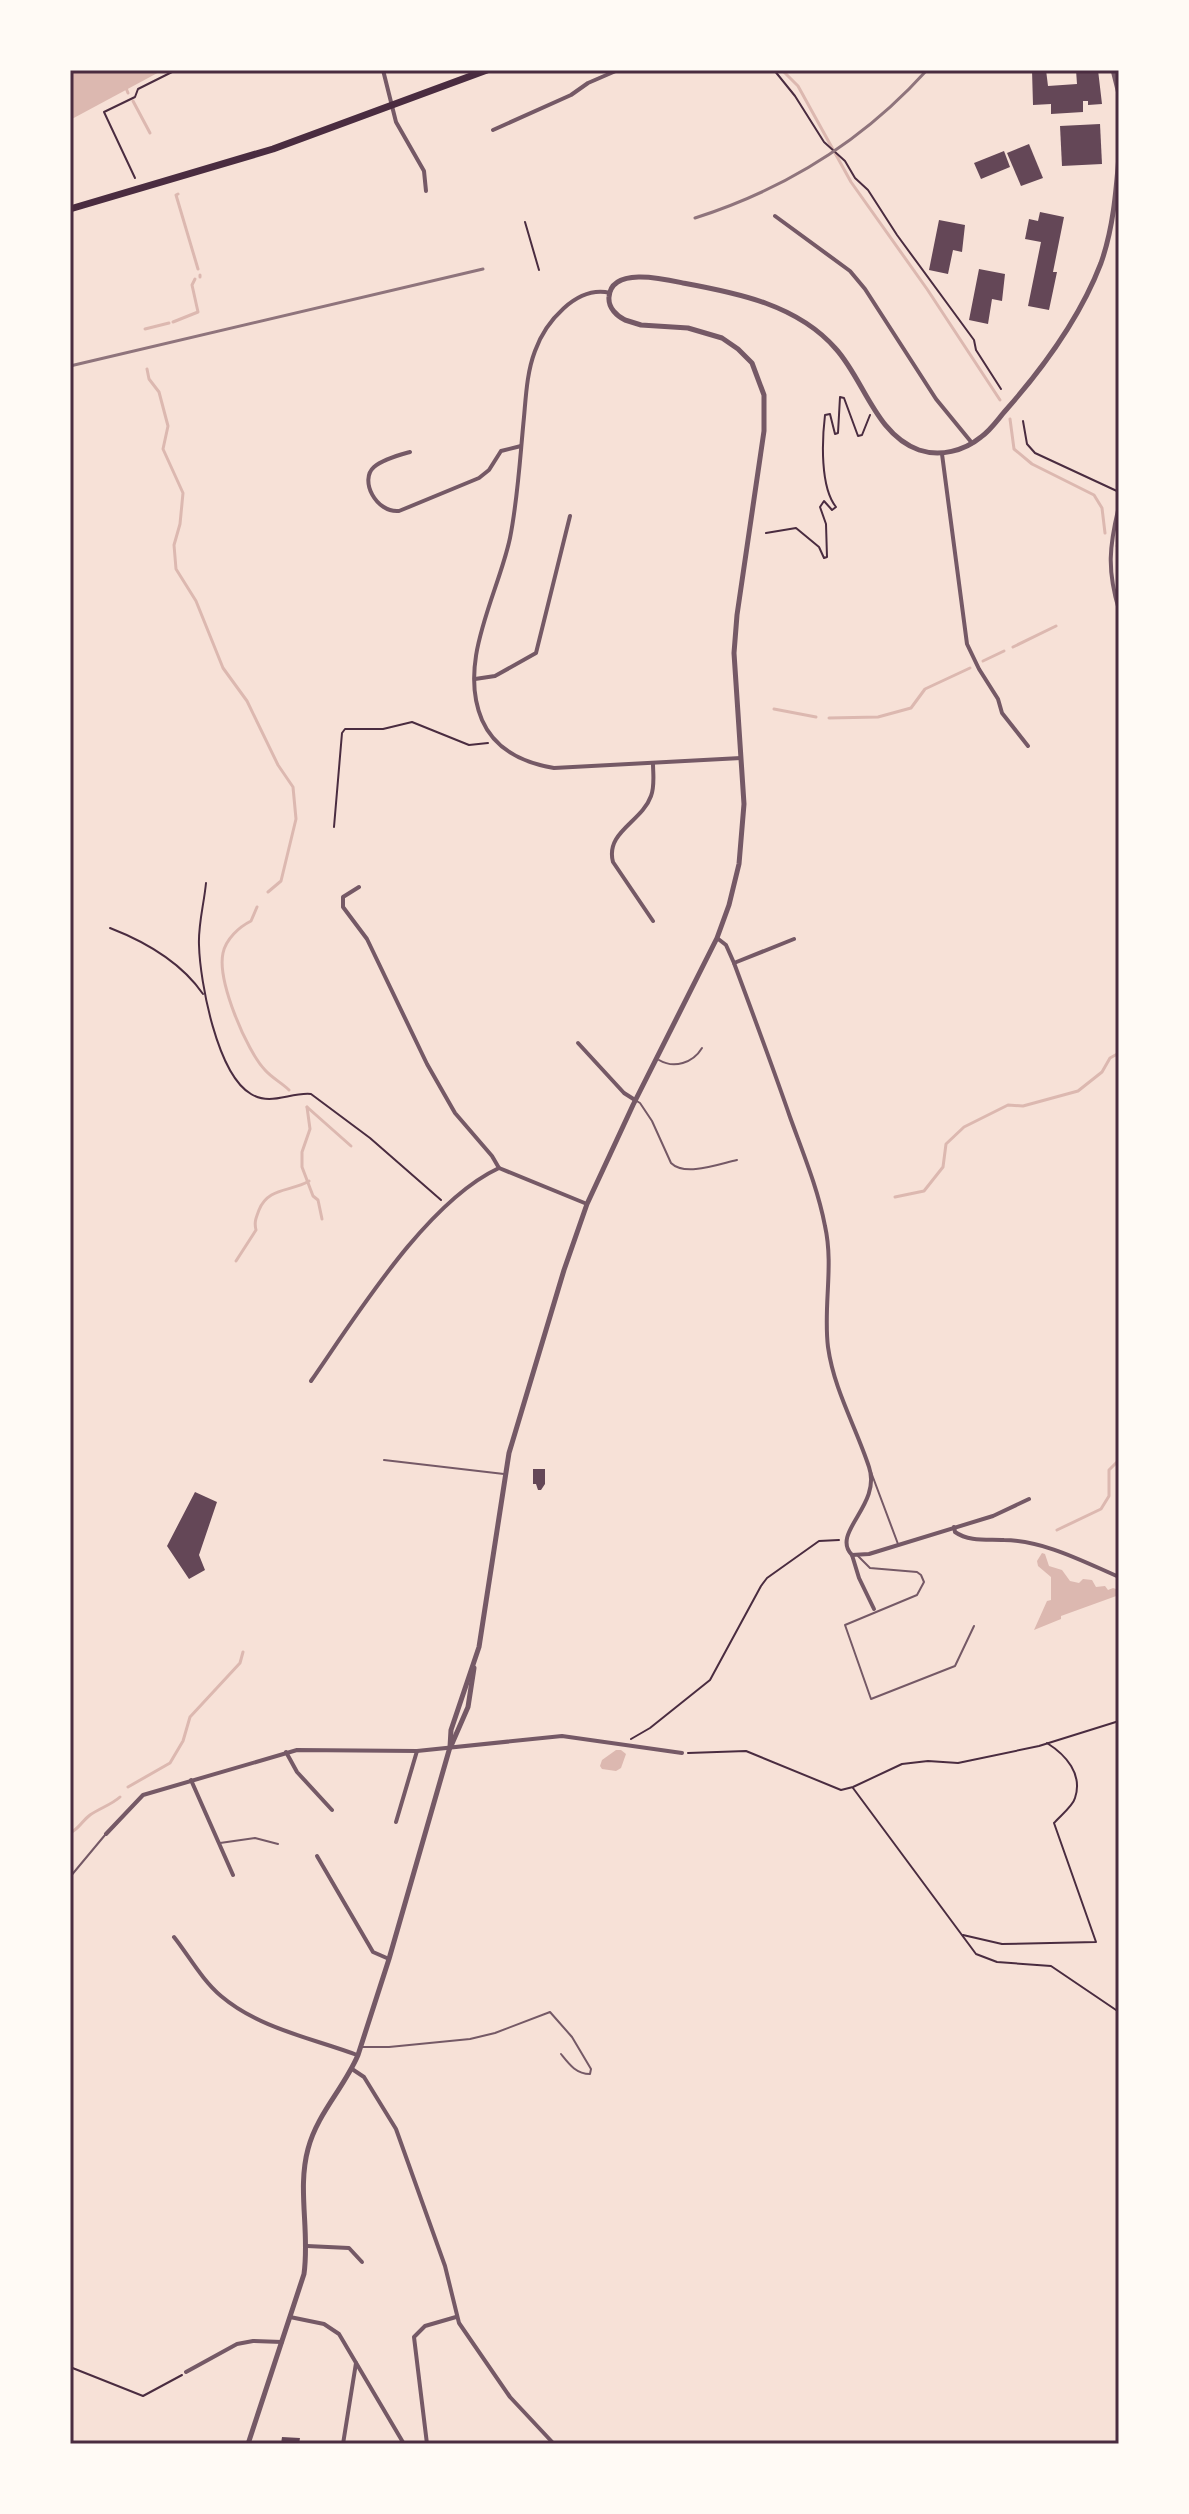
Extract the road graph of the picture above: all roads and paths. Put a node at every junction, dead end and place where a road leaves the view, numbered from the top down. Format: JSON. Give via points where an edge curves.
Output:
{"nodes":[{"id":1,"x":176,"y":70,"type":"edge"},
{"id":2,"x":383,"y":70,"type":"edge"},
{"id":3,"x":487,"y":70,"type":"edge"},
{"id":4,"x":618,"y":70,"type":"edge"},
{"id":5,"x":675,"y":70,"type":"edge"},
{"id":6,"x":693,"y":70,"type":"edge"},
{"id":7,"x":774,"y":70,"type":"edge"},
{"id":8,"x":1113,"y":70,"type":"edge"},
{"id":9,"x":1119,"y":94,"type":"edge"},
{"id":10,"x":391,"y":106,"type":"junction"},
{"id":11,"x":493,"y":130,"type":"dead end"},
{"id":12,"x":1119,"y":156,"type":"edge"},
{"id":13,"x":135,"y":178,"type":"dead end"},
{"id":14,"x":1118,"y":186,"type":"edge"},
{"id":15,"x":426,"y":191,"type":"dead end"},
{"id":16,"x":70,"y":209,"type":"edge"},
{"id":17,"x":775,"y":216,"type":"dead end"},
{"id":18,"x":525,"y":222,"type":"dead end"},
{"id":19,"x":539,"y":270,"type":"dead end"},
{"id":20,"x":610,"y":293,"type":"junction"},
{"id":21,"x":1001,"y":389,"type":"dead end"},
{"id":22,"x":870,"y":415,"type":"dead end"},
{"id":23,"x":1023,"y":421,"type":"dead end"},
{"id":24,"x":972,"y":443,"type":"junction"},
{"id":25,"x":521,"y":446,"type":"junction"},
{"id":26,"x":410,"y":452,"type":"dead end"},
{"id":27,"x":942,"y":454,"type":"junction"},
{"id":28,"x":1119,"y":492,"type":"edge"},
{"id":29,"x":1119,"y":506,"type":"edge"},
{"id":30,"x":570,"y":516,"type":"dead end"},
{"id":31,"x":766,"y":533,"type":"dead end"},
{"id":32,"x":1119,"y":610,"type":"edge"},
{"id":33,"x":475,"y":679,"type":"junction"},
{"id":34,"x":70,"y":680,"type":"edge"},
{"id":35,"x":71,"y":707,"type":"edge"},
{"id":36,"x":489,"y":742,"type":"dead end"},
{"id":37,"x":1028,"y":746,"type":"dead end"},
{"id":38,"x":741,"y":758,"type":"junction"},
{"id":39,"x":653,"y":763,"type":"junction"},
{"id":40,"x":334,"y":827,"type":"dead end"},
{"id":41,"x":206,"y":883,"type":"dead end"},
{"id":42,"x":359,"y":887,"type":"dead end"},
{"id":43,"x":653,"y":921,"type":"dead end"},
{"id":44,"x":110,"y":928,"type":"dead end"},
{"id":45,"x":717,"y":938,"type":"junction"},
{"id":46,"x":794,"y":939,"type":"dead end"},
{"id":47,"x":734,"y":963,"type":"junction"},
{"id":48,"x":204,"y":995,"type":"junction"},
{"id":49,"x":578,"y":1043,"type":"dead end"},
{"id":50,"x":702,"y":1048,"type":"dead end"},
{"id":51,"x":654,"y":1058,"type":"junction"},
{"id":52,"x":635,"y":1100,"type":"junction"},
{"id":53,"x":737,"y":1160,"type":"dead end"},
{"id":54,"x":499,"y":1168,"type":"junction"},
{"id":55,"x":587,"y":1204,"type":"junction"},
{"id":56,"x":447,"y":1206,"type":"junction"},
{"id":57,"x":311,"y":1381,"type":"dead end"},
{"id":58,"x":384,"y":1460,"type":"dead end"},
{"id":59,"x":871,"y":1471,"type":"junction"},
{"id":60,"x":505,"y":1474,"type":"junction"},
{"id":61,"x":1029,"y":1499,"type":"dead end"},
{"id":62,"x":954,"y":1527,"type":"junction"},
{"id":63,"x":839,"y":1540,"type":"dead end"},
{"id":64,"x":898,"y":1544,"type":"junction"},
{"id":65,"x":855,"y":1555,"type":"junction"},
{"id":66,"x":1119,"y":1577,"type":"edge"},
{"id":67,"x":874,"y":1609,"type":"dead end"},
{"id":68,"x":974,"y":1626,"type":"dead end"},
{"id":69,"x":1119,"y":1721,"type":"edge"},
{"id":70,"x":1047,"y":1743,"type":"junction"},
{"id":71,"x":623,"y":1744,"type":"junction"},
{"id":72,"x":450,"y":1747,"type":"junction"},
{"id":73,"x":417,"y":1751,"type":"junction"},
{"id":74,"x":286,"y":1752,"type":"junction"},
{"id":75,"x":682,"y":1753,"type":"joint"},
{"id":76,"x":191,"y":1780,"type":"junction"},
{"id":77,"x":853,"y":1787,"type":"junction"},
{"id":78,"x":332,"y":1810,"type":"dead end"},
{"id":79,"x":396,"y":1822,"type":"dead end"},
{"id":80,"x":106,"y":1834,"type":"joint"},
{"id":81,"x":219,"y":1844,"type":"junction"},
{"id":82,"x":278,"y":1844,"type":"dead end"},
{"id":83,"x":317,"y":1856,"type":"dead end"},
{"id":84,"x":233,"y":1875,"type":"dead end"},
{"id":85,"x":70,"y":1877,"type":"edge"},
{"id":86,"x":962,"y":1934,"type":"junction"},
{"id":87,"x":174,"y":1937,"type":"dead end"},
{"id":88,"x":389,"y":1959,"type":"junction"},
{"id":89,"x":1119,"y":2012,"type":"edge"},
{"id":90,"x":361,"y":2046,"type":"junction"},
{"id":91,"x":561,"y":2054,"type":"dead end"},
{"id":92,"x":358,"y":2055,"type":"junction"},
{"id":93,"x":352,"y":2069,"type":"junction"},
{"id":94,"x":307,"y":2246,"type":"junction"},
{"id":95,"x":362,"y":2262,"type":"dead end"},
{"id":96,"x":290,"y":2317,"type":"junction"},
{"id":97,"x":456,"y":2317,"type":"junction"},
{"id":98,"x":282,"y":2342,"type":"junction"},
{"id":99,"x":356,"y":2362,"type":"junction"},
{"id":100,"x":70,"y":2367,"type":"edge"},
{"id":101,"x":186,"y":2372,"type":"joint"},
{"id":102,"x":248,"y":2444,"type":"edge"},
{"id":103,"x":343,"y":2444,"type":"edge"},
{"id":104,"x":404,"y":2444,"type":"edge"},
{"id":105,"x":427,"y":2444,"type":"edge"},
{"id":106,"x":554,"y":2444,"type":"edge"}],
"edges":[{"from":1,"to":13,"type":"path","via":[[104,112]]},
{"from":2,"to":10,"type":"street"},
{"from":3,"to":10,"type":"main road"},
{"from":4,"to":11,"type":"street"},
{"from":5,"to":6,"type":"street"},
{"from":7,"to":21,"type":"path","via":[[824,142],[868,190],[974,340]]},
{"from":8,"to":9,"type":"street"},
{"from":10,"to":15,"type":"street","via":[[424,171]]},
{"from":10,"to":16,"type":"main road","via":[[273,149]]},
{"from":12,"to":14,"type":"street"},
{"from":14,"to":24,"type":"street","via":[[1101,263],[1080,309],[1018,397]]},
{"from":17,"to":24,"type":"street","via":[[850,271]]},
{"from":18,"to":19,"type":"path"},
{"from":20,"to":25,"type":"street","via":[[598,291],[573,301],[540,339],[529,372]]},
{"from":20,"to":27,"type":"street","via":[[623,279],[656,278],[791,313],[835,347],[898,438],[916,449]]},
{"from":20,"to":38,"type":"street","via":[[610,305],[625,320],[705,332],[731,343],[752,363],[761,382],[764,431],[734,653]]},
{"from":22,"to":31,"type":"path","via":[[858,436],[844,398],[840,397],[838,433],[830,414],[825,415],[823,453],[836,507],[832,510],[824,501],[820,507],[827,557],[796,528]]},
{"from":23,"to":28,"type":"path","via":[[1023,434],[1035,453]]},
{"from":24,"to":27,"type":"street"},
{"from":25,"to":26,"type":"street","via":[[503,450],[479,478],[399,511],[381,507],[369,482],[371,472]]},
{"from":25,"to":33,"type":"street","via":[[512,529],[480,638]]},
{"from":27,"to":37,"type":"street","via":[[967,644],[1002,713]]},
{"from":29,"to":32,"type":"street","via":[[1109,565]]},
{"from":30,"to":33,"type":"street","via":[[536,653],[495,676]]},
{"from":33,"to":39,"type":"street","via":[[485,727],[503,748],[524,761],[554,768]]},
{"from":34,"to":35,"type":"street"},
{"from":36,"to":40,"type":"path","via":[[469,745],[412,722],[345,729]]},
{"from":38,"to":39,"type":"street"},
{"from":38,"to":45,"type":"street","via":[[739,864]]},
{"from":39,"to":43,"type":"street","via":[[651,797],[614,840],[610,854]]},
{"from":41,"to":48,"type":"path","via":[[199,942]]},
{"from":42,"to":54,"type":"street","via":[[343,897],[343,907],[367,939],[455,1113]]},
{"from":44,"to":48,"type":"path","via":[[184,970]]},
{"from":45,"to":47,"type":"street"},
{"from":45,"to":51,"type":"street"},
{"from":46,"to":47,"type":"street"},
{"from":47,"to":59,"type":"street","via":[[820,1203],[829,1256],[831,1364]]},
{"from":48,"to":56,"type":"path","via":[[225,1060],[250,1094],[284,1099],[311,1094]]},
{"from":49,"to":52,"type":"street"},
{"from":50,"to":51,"type":"lane","via":[[691,1060],[675,1065]]},
{"from":51,"to":52,"type":"street"},
{"from":52,"to":53,"type":"lane","via":[[677,1169]]},
{"from":52,"to":55,"type":"street"},
{"from":54,"to":55,"type":"street"},
{"from":54,"to":56,"type":"street"},
{"from":55,"to":60,"type":"street"},
{"from":56,"to":57,"type":"street","via":[[392,1267]]},
{"from":58,"to":60,"type":"lane"},
{"from":59,"to":64,"type":"lane"},
{"from":59,"to":65,"type":"street","via":[[867,1503],[846,1536],[847,1549]]},
{"from":60,"to":72,"type":"street","via":[[487,1606]]},
{"from":61,"to":62,"type":"street","via":[[1003,1513]]},
{"from":62,"to":64,"type":"street"},
{"from":62,"to":66,"type":"street","via":[[962,1537],[1046,1546]]},
{"from":63,"to":71,"type":"path","via":[[819,1541],[767,1578],[710,1680]]},
{"from":64,"to":65,"type":"street"},
{"from":65,"to":67,"type":"street"},
{"from":65,"to":68,"type":"lane","via":[[870,1568],[917,1572],[924,1582],[917,1595],[845,1625],[871,1699],[955,1666]]},
{"from":69,"to":70,"type":"path"},
{"from":70,"to":77,"type":"path","via":[[952,1764],[902,1764]]},
{"from":70,"to":86,"type":"path","via":[[1063,1753],[1077,1776],[1075,1799],[1054,1823],[1096,1942],[1002,1944]]},
{"from":71,"to":72,"type":"street","via":[[562,1736]]},
{"from":71,"to":75,"type":"street"},
{"from":72,"to":73,"type":"street"},
{"from":72,"to":88,"type":"street"},
{"from":73,"to":74,"type":"street"},
{"from":73,"to":79,"type":"street"},
{"from":74,"to":76,"type":"street"},
{"from":74,"to":78,"type":"street"},
{"from":75,"to":77,"type":"path","via":[[746,1751],[841,1790]]},
{"from":76,"to":80,"type":"street","via":[[143,1795]]},
{"from":76,"to":81,"type":"street"},
{"from":77,"to":86,"type":"path"},
{"from":80,"to":85,"type":"lane"},
{"from":81,"to":82,"type":"lane","via":[[255,1838]]},
{"from":81,"to":84,"type":"street"},
{"from":83,"to":88,"type":"street","via":[[373,1952]]},
{"from":86,"to":89,"type":"path","via":[[983,1958],[1051,1966]]},
{"from":87,"to":92,"type":"street","via":[[223,1997],[296,2036]]},
{"from":88,"to":90,"type":"street"},
{"from":90,"to":91,"type":"lane","via":[[470,2039],[550,2012],[586,2059],[590,2074],[572,2067]]},
{"from":90,"to":92,"type":"street"},
{"from":92,"to":93,"type":"street"},
{"from":93,"to":94,"type":"street","via":[[318,2121],[307,2151]]},
{"from":93,"to":97,"type":"street","via":[[364,2077],[396,2129],[445,2266]]},
{"from":94,"to":95,"type":"street","via":[[349,2248]]},
{"from":94,"to":96,"type":"street"},
{"from":96,"to":98,"type":"street"},
{"from":96,"to":99,"type":"street","via":[[330,2326]]},
{"from":97,"to":105,"type":"street","via":[[425,2326],[414,2337]]},
{"from":97,"to":106,"type":"street","via":[[498,2381]]},
{"from":98,"to":101,"type":"street","via":[[237,2344]]},
{"from":98,"to":102,"type":"street"},
{"from":99,"to":103,"type":"street"},
{"from":99,"to":104,"type":"street"},
{"from":100,"to":101,"type":"path","via":[[143,2396]]}]}
